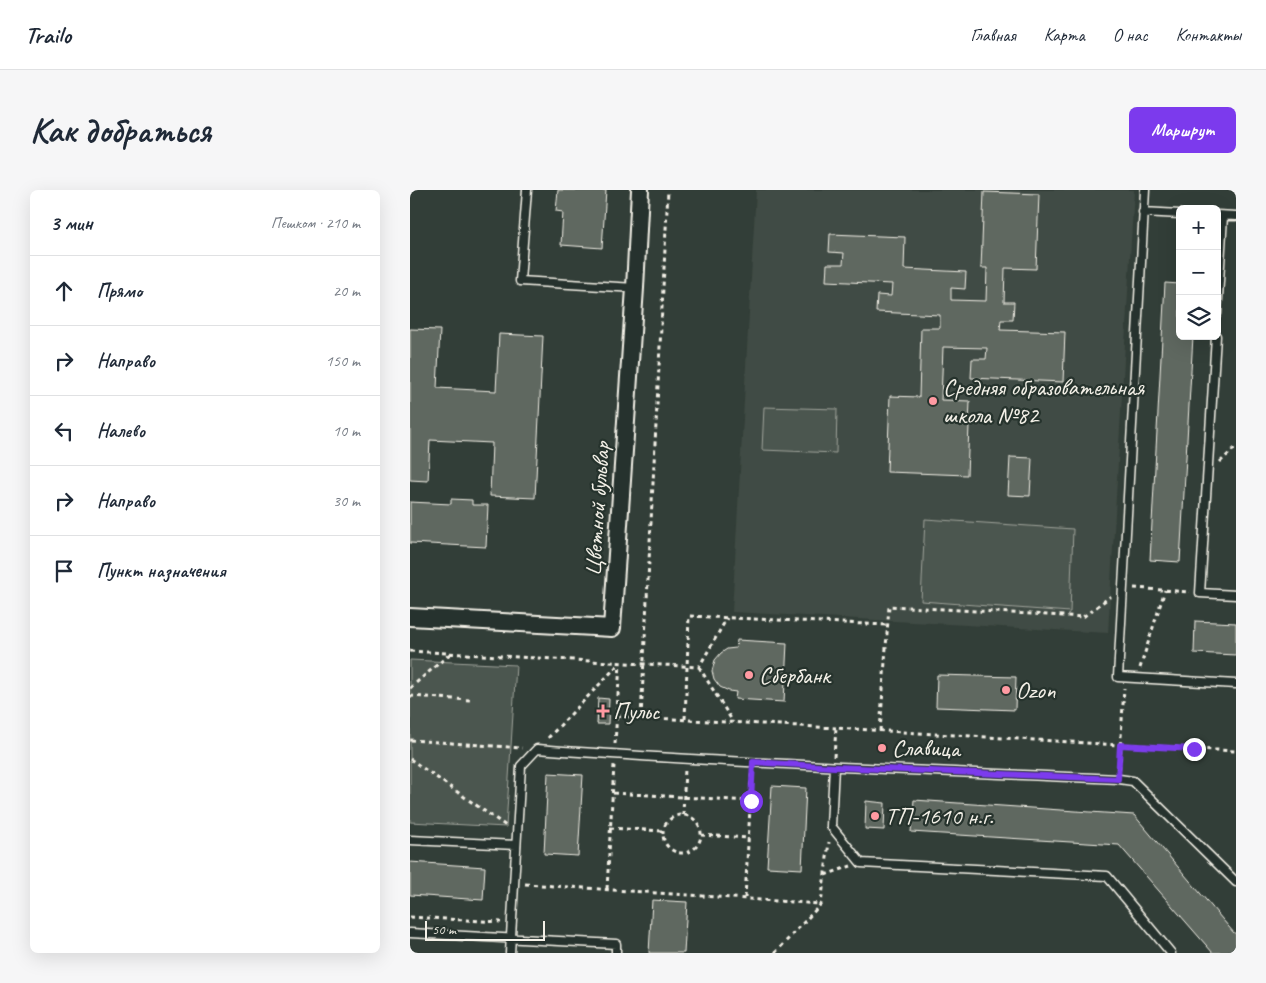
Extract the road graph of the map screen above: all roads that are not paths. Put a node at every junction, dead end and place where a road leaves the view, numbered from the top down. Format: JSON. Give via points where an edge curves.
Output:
{"nodes":[{"id":1,"x":527,"y":190,"type":"edge"},
{"id":2,"x":640,"y":190,"type":"edge"},
{"id":3,"x":1144,"y":190,"type":"edge"},
{"id":4,"x":1143,"y":212,"type":"junction"},
{"id":5,"x":1176,"y":214,"type":"edge"},
{"id":6,"x":1221,"y":216,"type":"edge"},
{"id":7,"x":1236,"y":216,"type":"edge"},
{"id":8,"x":1219,"y":250,"type":"edge"},
{"id":9,"x":635,"y":288,"type":"junction"},
{"id":10,"x":1218,"y":295,"type":"edge"},
{"id":11,"x":1216,"y":340,"type":"edge"},
{"id":12,"x":1236,"y":595,"type":"edge"},
{"id":13,"x":410,"y":617,"type":"edge"},
{"id":14,"x":1236,"y":684,"type":"edge"},
{"id":15,"x":834,"y":767,"type":"junction"},
{"id":16,"x":410,"y":840,"type":"edge"},
{"id":17,"x":516,"y":845,"type":"junction"},
{"id":18,"x":1236,"y":882,"type":"edge"},
{"id":19,"x":410,"y":933,"type":"edge"},
{"id":20,"x":511,"y":938,"type":"junction"},
{"id":21,"x":510,"y":953,"type":"edge"},
{"id":22,"x":616,"y":953,"type":"edge"},
{"id":23,"x":1171,"y":953,"type":"edge"}],
"edges":[{"from":1,"to":9,"type":"lane","via":[[520,281]]},
{"from":2,"to":9,"type":"street","name":"Цветной бульвар"},
{"from":3,"to":4,"type":"lane"},
{"from":4,"to":5,"type":"lane"},
{"from":4,"to":14,"type":"lane","via":[[1118,677]]},
{"from":6,"to":7,"type":"lane"},
{"from":8,"to":10,"type":"lane"},
{"from":9,"to":13,"type":"street","name":"Цветной бульвар","via":[[612,628]]},
{"from":11,"to":12,"type":"lane","via":[[1200,593]]},
{"from":15,"to":17,"type":"lane","via":[[537,749],[521,766]]},
{"from":15,"to":18,"type":"lane","via":[[1133,781]]},
{"from":15,"to":23,"type":"lane","via":[[831,826],[861,863],[1107,876]]},
{"from":16,"to":17,"type":"lane"},
{"from":17,"to":20,"type":"lane"},
{"from":19,"to":20,"type":"lane"},
{"from":20,"to":21,"type":"lane"},
{"from":20,"to":22,"type":"lane","via":[[616,944]]}]}
